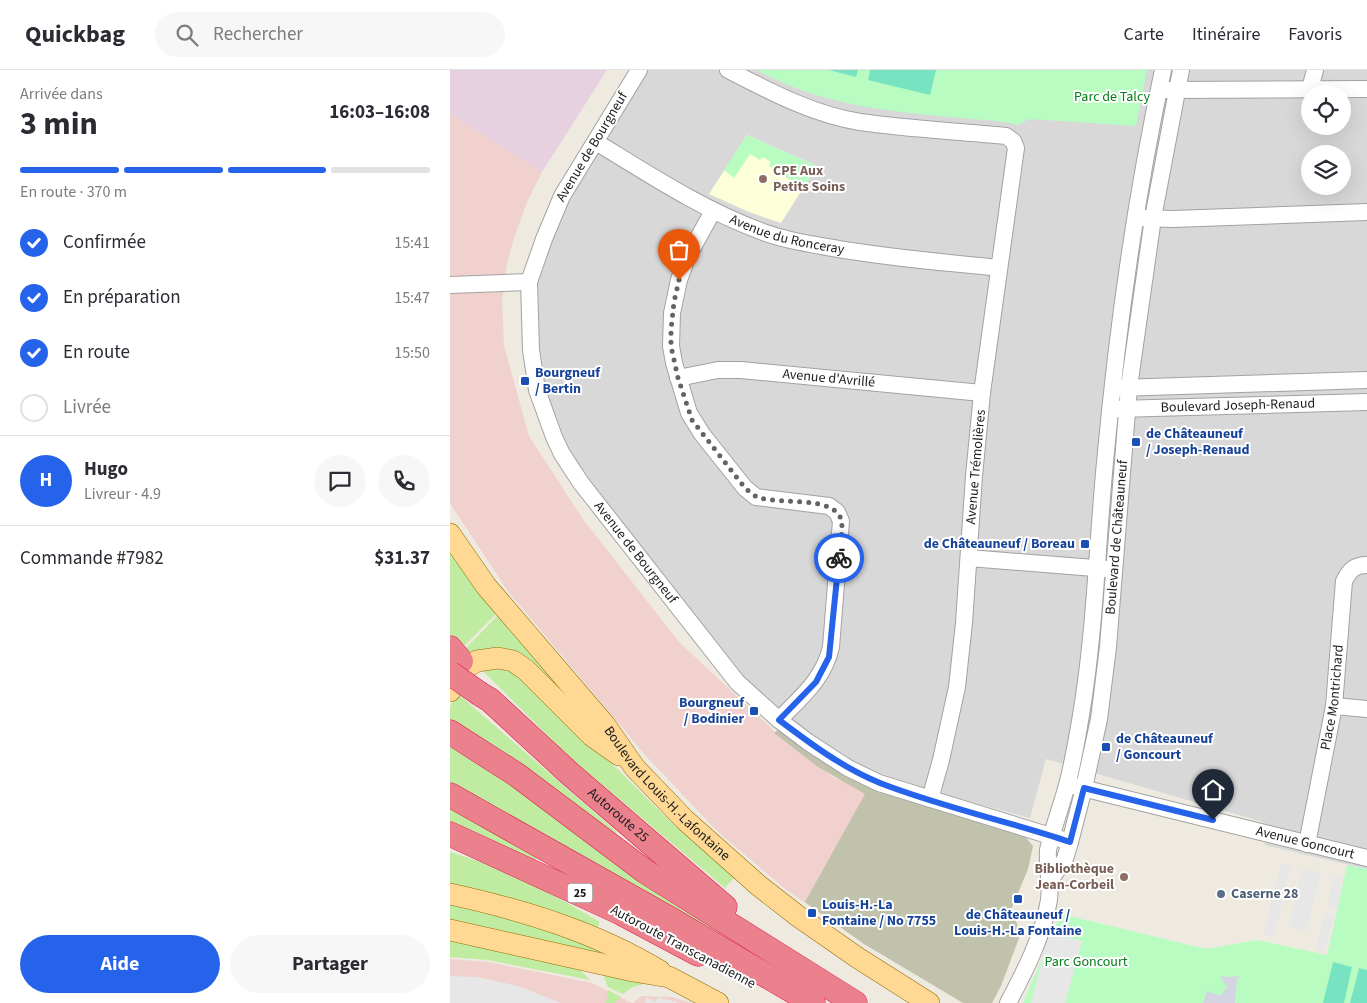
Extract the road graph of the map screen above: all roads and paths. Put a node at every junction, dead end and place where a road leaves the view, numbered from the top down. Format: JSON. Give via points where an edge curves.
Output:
{"nodes":[{"id":1,"x":639,"y":70,"type":"edge"},
{"id":2,"x":728,"y":70,"type":"edge"},
{"id":3,"x":1163,"y":70,"type":"edge"},
{"id":4,"x":1181,"y":70,"type":"edge"},
{"id":5,"x":1315,"y":70,"type":"edge"},
{"id":6,"x":1311,"y":85,"type":"edge"},
{"id":7,"x":1301,"y":89,"type":"edge"},
{"id":8,"x":1351,"y":89,"type":"edge"},
{"id":9,"x":1367,"y":89,"type":"edge"},
{"id":10,"x":1159,"y":90,"type":"junction"},
{"id":11,"x":1177,"y":90,"type":"junction"},
{"id":12,"x":596,"y":142,"type":"junction"},
{"id":13,"x":713,"y":211,"type":"junction"},
{"id":14,"x":1367,"y":212,"type":"edge"},
{"id":15,"x":1135,"y":218,"type":"junction"},
{"id":16,"x":1153,"y":218,"type":"junction"},
{"id":17,"x":999,"y":268,"type":"junction"},
{"id":18,"x":529,"y":282,"type":"junction"},
{"id":19,"x":450,"y":285,"type":"edge"},
{"id":20,"x":678,"y":378,"type":"junction"},
{"id":21,"x":1367,"y":380,"type":"edge"},
{"id":22,"x":1129,"y":387,"type":"junction"},
{"id":23,"x":1112,"y":388,"type":"junction"},
{"id":24,"x":982,"y":393,"type":"junction"},
{"id":25,"x":1367,"y":402,"type":"edge"},
{"id":26,"x":1110,"y":409,"type":"junction"},
{"id":27,"x":1127,"y":410,"type":"junction"},
{"id":28,"x":450,"y":534,"type":"edge"},
{"id":29,"x":969,"y":558,"type":"junction"},
{"id":30,"x":1367,"y":565,"type":"edge"},
{"id":31,"x":1096,"y":569,"type":"junction"},
{"id":32,"x":1114,"y":570,"type":"junction"},
{"id":33,"x":450,"y":648,"type":"edge"},
{"id":34,"x":450,"y":673,"type":"edge"},
{"id":35,"x":450,"y":691,"type":"edge"},
{"id":36,"x":484,"y":695,"type":"junction"},
{"id":37,"x":1334,"y":706,"type":"junction"},
{"id":38,"x":1367,"y":709,"type":"edge"},
{"id":39,"x":779,"y":720,"type":"junction"},
{"id":40,"x":453,"y":733,"type":"edge"},
{"id":41,"x":635,"y":768,"type":"junction"},
{"id":42,"x":1067,"y":784,"type":"junction"},
{"id":43,"x":1084,"y":788,"type":"junction"},
{"id":44,"x":452,"y":796,"type":"edge"},
{"id":45,"x":930,"y":799,"type":"junction"},
{"id":46,"x":1051,"y":835,"type":"junction"},
{"id":47,"x":451,"y":838,"type":"edge"},
{"id":48,"x":1070,"y":842,"type":"junction"},
{"id":49,"x":1307,"y":844,"type":"junction"},
{"id":50,"x":1367,"y":858,"type":"edge"},
{"id":51,"x":1050,"y":879,"type":"junction"},
{"id":52,"x":450,"y":894,"type":"edge"},
{"id":53,"x":450,"y":930,"type":"edge"},
{"id":54,"x":785,"y":958,"type":"junction"},
{"id":55,"x":669,"y":977,"type":"junction"},
{"id":56,"x":718,"y":1003,"type":"edge"},
{"id":57,"x":784,"y":1003,"type":"edge"},
{"id":58,"x":813,"y":1003,"type":"edge"},
{"id":59,"x":855,"y":1003,"type":"edge"},
{"id":60,"x":929,"y":1003,"type":"edge"},
{"id":61,"x":1008,"y":1003,"type":"edge"}],
"edges":[{"from":1,"to":12,"type":"street","name":"Avenue de Bourgneuf"},
{"from":2,"to":17,"type":"street","name":"Avenue Trémolières","via":[[790,100],[859,122],[1014,141],[1016,148]]},
{"from":3,"to":10,"type":"street","name":"Boulevard de Châteauneuf"},
{"from":4,"to":11,"type":"street","name":"Boulevard de Châteauneuf"},
{"from":5,"to":6,"type":"street"},
{"from":7,"to":11,"type":"street"},
{"from":8,"to":9,"type":"street"},
{"from":10,"to":11,"type":"street"},
{"from":10,"to":15,"type":"street","name":"Boulevard de Châteauneuf"},
{"from":11,"to":16,"type":"street","name":"Boulevard de Châteauneuf"},
{"from":12,"to":13,"type":"street","name":"Avenue du Ronceray"},
{"from":12,"to":18,"type":"street","name":"Avenue de Bourgneuf","via":[[572,177],[553,215]]},
{"from":13,"to":17,"type":"street","name":"Avenue du Ronceray","via":[[764,232],[814,245]]},
{"from":13,"to":20,"type":"street","via":[[687,258],[676,290],[671,346]]},
{"from":14,"to":16,"type":"street"},
{"from":15,"to":16,"type":"street"},
{"from":15,"to":23,"type":"street","name":"Boulevard de Châteauneuf"},
{"from":16,"to":22,"type":"street","name":"Boulevard de Châteauneuf"},
{"from":17,"to":24,"type":"street","name":"Avenue Trémolières"},
{"from":18,"to":19,"type":"street"},
{"from":18,"to":39,"type":"street","name":"Avenue de Bourgneuf","via":[[532,362],[542,405],[562,454],[581,483],[737,682]]},
{"from":20,"to":24,"type":"street","name":"Avenue d'Avrillé","via":[[718,370],[740,370]]},
{"from":20,"to":39,"type":"street","via":[[692,420],[745,488],[756,497],[829,506],[841,521],[829,657],[816,682]]},
{"from":21,"to":22,"type":"street","name":"Boulevard Joseph-Renaud"},
{"from":22,"to":23,"type":"street","name":"Boulevard Joseph-Renaud"},
{"from":22,"to":27,"type":"street","name":"Boulevard de Châteauneuf"},
{"from":23,"to":26,"type":"street","name":"Boulevard de Châteauneuf"},
{"from":24,"to":29,"type":"street","name":"Avenue Trémolières"},
{"from":25,"to":27,"type":"street","name":"Boulevard Joseph-Renaud"},
{"from":26,"to":27,"type":"street","name":"Boulevard Joseph-Renaud"},
{"from":26,"to":31,"type":"street","name":"Boulevard de Châteauneuf"},
{"from":27,"to":32,"type":"street","name":"Boulevard de Châteauneuf"},
{"from":28,"to":41,"type":"main road","name":"Boulevard Louis-H.-Lafontaine","via":[[486,586],[605,726]]},
{"from":29,"to":31,"type":"street"},
{"from":29,"to":45,"type":"street","name":"Avenue Trémolières","via":[[956,688],[942,760]]},
{"from":30,"to":37,"type":"street","name":"Place Montrichard","via":[[1352,568],[1344,581]]},
{"from":31,"to":32,"type":"street"},
{"from":31,"to":42,"type":"street","name":"Boulevard de Châteauneuf","via":[[1086,680]]},
{"from":32,"to":43,"type":"street","name":"Boulevard de Châteauneuf","via":[[1104,682]]},
{"from":33,"to":36,"type":"highway"},
{"from":34,"to":36,"type":"highway","name":"Autoroute 25","bridge":true},
{"from":35,"to":41,"type":"main road","via":[[464,669],[477,661],[498,658],[513,662],[526,670],[592,736]]},
{"from":36,"to":54,"type":"highway","name":"Autoroute 25","via":[[575,778]]},
{"from":37,"to":38,"type":"street"},
{"from":37,"to":49,"type":"street","name":"Place Montrichard"},
{"from":39,"to":45,"type":"street","name":"Avenue de Bourgneuf","via":[[848,768]]},
{"from":40,"to":54,"type":"highway","via":[[517,775],[646,872]]},
{"from":41,"to":60,"type":"main road","name":"Boulevard Louis-H.-Lafontaine","via":[[699,833],[758,885],[820,932]]},
{"from":42,"to":43,"type":"street","name":"Avenue Goncourt"},
{"from":42,"to":46,"type":"street","name":"Boulevard de Châteauneuf"},
{"from":43,"to":48,"type":"street","name":"Boulevard de Châteauneuf"},
{"from":43,"to":49,"type":"street","name":"Avenue Goncourt"},
{"from":44,"to":58,"type":"highway"},
{"from":45,"to":46,"type":"street","name":"Avenue de Bourgneuf"},
{"from":46,"to":48,"type":"street","name":"Avenue de Bourgneuf"},
{"from":46,"to":51,"type":"street","name":"Boulevard de Châteauneuf","via":[[1047,861]]},
{"from":47,"to":57,"type":"highway","name":"Autoroute Transcanadienne","number":"25","via":[[640,922]]},
{"from":48,"to":51,"type":"street","name":"Boulevard de Châteauneuf","via":[[1065,859]]},
{"from":49,"to":50,"type":"street","name":"Avenue Goncourt"},
{"from":51,"to":61,"type":"street","name":"Boulevard de Châteauneuf","via":[[1040,932]]},
{"from":52,"to":55,"type":"main road","via":[[522,912],[574,930],[624,950]]},
{"from":53,"to":55,"type":"main road"},
{"from":54,"to":59,"type":"highway"},
{"from":55,"to":56,"type":"main road"}]}
